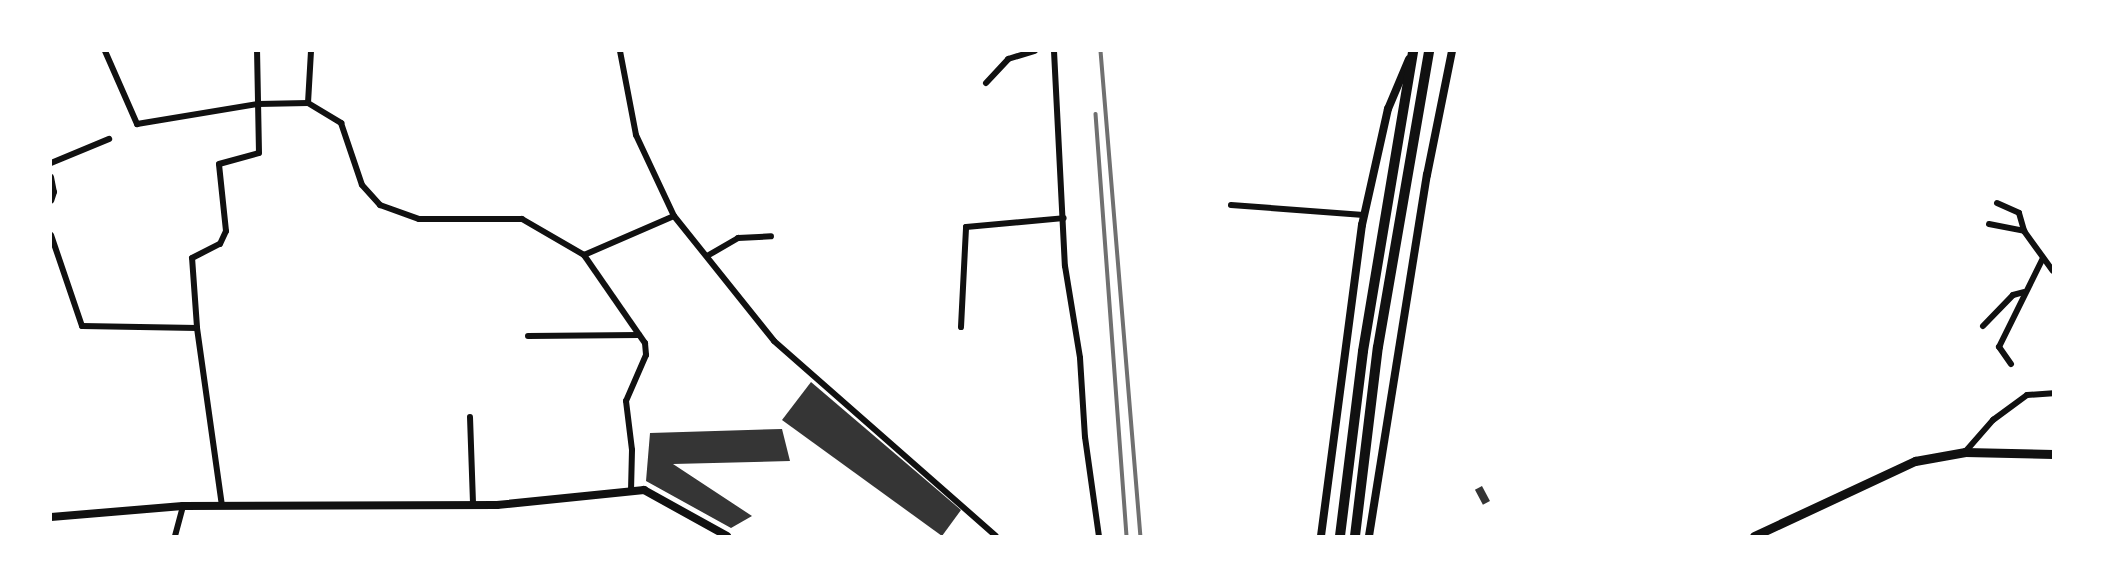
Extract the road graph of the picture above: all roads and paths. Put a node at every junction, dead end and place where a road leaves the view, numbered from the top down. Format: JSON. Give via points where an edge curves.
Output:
{"nodes":[{"id":1,"x":105,"y":51,"type":"edge"},
{"id":2,"x":257,"y":51,"type":"edge"},
{"id":3,"x":312,"y":51,"type":"edge"},
{"id":4,"x":620,"y":51,"type":"edge"},
{"id":5,"x":1035,"y":51,"type":"edge"},
{"id":6,"x":1054,"y":51,"type":"edge"},
{"id":7,"x":1429,"y":51,"type":"edge"},
{"id":8,"x":1452,"y":51,"type":"edge"},
{"id":9,"x":1413,"y":52,"type":"edge"},
{"id":10,"x":986,"y":83,"type":"dead end"},
{"id":11,"x":308,"y":103,"type":"junction"},
{"id":12,"x":258,"y":104,"type":"junction"},
{"id":13,"x":109,"y":139,"type":"dead end"},
{"id":14,"x":51,"y":163,"type":"edge"},
{"id":15,"x":51,"y":177,"type":"edge"},
{"id":16,"x":51,"y":201,"type":"edge"},
{"id":17,"x":1997,"y":203,"type":"dead end"},
{"id":18,"x":1231,"y":205,"type":"dead end"},
{"id":19,"x":1364,"y":215,"type":"junction"},
{"id":20,"x":674,"y":216,"type":"junction"},
{"id":21,"x":1064,"y":218,"type":"junction"},
{"id":22,"x":1989,"y":224,"type":"dead end"},
{"id":23,"x":2024,"y":231,"type":"junction"},
{"id":24,"x":51,"y":234,"type":"edge"},
{"id":25,"x":771,"y":236,"type":"dead end"},
{"id":26,"x":584,"y":255,"type":"junction"},
{"id":27,"x":707,"y":256,"type":"junction"},
{"id":28,"x":2043,"y":258,"type":"junction"},
{"id":29,"x":2053,"y":271,"type":"edge"},
{"id":30,"x":2024,"y":292,"type":"junction"},
{"id":31,"x":1983,"y":326,"type":"dead end"},
{"id":32,"x":961,"y":327,"type":"dead end"},
{"id":33,"x":197,"y":328,"type":"junction"},
{"id":34,"x":639,"y":335,"type":"junction"},
{"id":35,"x":528,"y":336,"type":"dead end"},
{"id":36,"x":2011,"y":364,"type":"dead end"},
{"id":37,"x":2053,"y":393,"type":"edge"},
{"id":38,"x":470,"y":417,"type":"dead end"},
{"id":39,"x":1965,"y":452,"type":"junction"},
{"id":40,"x":2053,"y":453,"type":"edge"},
{"id":41,"x":631,"y":491,"type":"junction"},
{"id":42,"x":473,"y":504,"type":"junction"},
{"id":43,"x":222,"y":505,"type":"junction"},
{"id":44,"x":183,"y":506,"type":"junction"},
{"id":45,"x":51,"y":517,"type":"edge"},
{"id":46,"x":175,"y":536,"type":"edge"},
{"id":47,"x":727,"y":536,"type":"edge"},
{"id":48,"x":996,"y":536,"type":"edge"},
{"id":49,"x":1099,"y":536,"type":"edge"},
{"id":50,"x":1321,"y":536,"type":"edge"},
{"id":51,"x":1340,"y":536,"type":"edge"},
{"id":52,"x":1355,"y":536,"type":"edge"},
{"id":53,"x":1369,"y":536,"type":"edge"},
{"id":54,"x":1754,"y":536,"type":"edge"}],
"edges":[{"from":1,"to":12,"type":"street","via":[[137,124]]},
{"from":2,"to":12,"type":"street"},
{"from":3,"to":11,"type":"street"},
{"from":4,"to":20,"type":"street","via":[[636,135]]},
{"from":5,"to":10,"type":"street","via":[[1008,59]]},
{"from":6,"to":21,"type":"street"},
{"from":7,"to":52,"type":"highway","via":[[1378,346]]},
{"from":8,"to":53,"type":"street","via":[[1427,175]]},
{"from":9,"to":19,"type":"street","via":[[1388,109]]},
{"from":9,"to":51,"type":"highway","via":[[1363,351]]},
{"from":11,"to":12,"type":"street"},
{"from":11,"to":26,"type":"street","via":[[341,123],[362,185],[380,205],[419,219],[522,219]]},
{"from":12,"to":33,"type":"street","via":[[259,153],[219,164],[227,216],[224,239],[192,258]]},
{"from":13,"to":14,"type":"street"},
{"from":15,"to":16,"type":"street"},
{"from":17,"to":23,"type":"street","via":[[2019,213]]},
{"from":18,"to":19,"type":"street"},
{"from":19,"to":50,"type":"street"},
{"from":20,"to":26,"type":"street"},
{"from":20,"to":27,"type":"street"},
{"from":21,"to":32,"type":"street","via":[[966,227]]},
{"from":21,"to":49,"type":"street","via":[[1065,266]]},
{"from":22,"to":23,"type":"street"},
{"from":23,"to":28,"type":"street"},
{"from":24,"to":33,"type":"street","via":[[82,326]]},
{"from":25,"to":27,"type":"street","via":[[738,239]]},
{"from":26,"to":34,"type":"street"},
{"from":27,"to":48,"type":"street","via":[[774,341]]},
{"from":28,"to":29,"type":"street"},
{"from":28,"to":30,"type":"street"},
{"from":30,"to":31,"type":"street","via":[[2012,295]]},
{"from":30,"to":36,"type":"street","via":[[1998,347]]},
{"from":33,"to":43,"type":"street"},
{"from":34,"to":35,"type":"street"},
{"from":34,"to":41,"type":"street","via":[[646,355],[626,401]]},
{"from":37,"to":39,"type":"street","via":[[2027,395],[1993,420]]},
{"from":38,"to":42,"type":"street"},
{"from":39,"to":40,"type":"main road"},
{"from":39,"to":54,"type":"main road","via":[[1907,464]]},
{"from":41,"to":42,"type":"street"},
{"from":41,"to":47,"type":"street","via":[[644,490]]},
{"from":42,"to":43,"type":"street"},
{"from":43,"to":44,"type":"street"},
{"from":44,"to":45,"type":"street"},
{"from":44,"to":46,"type":"street"}]}
